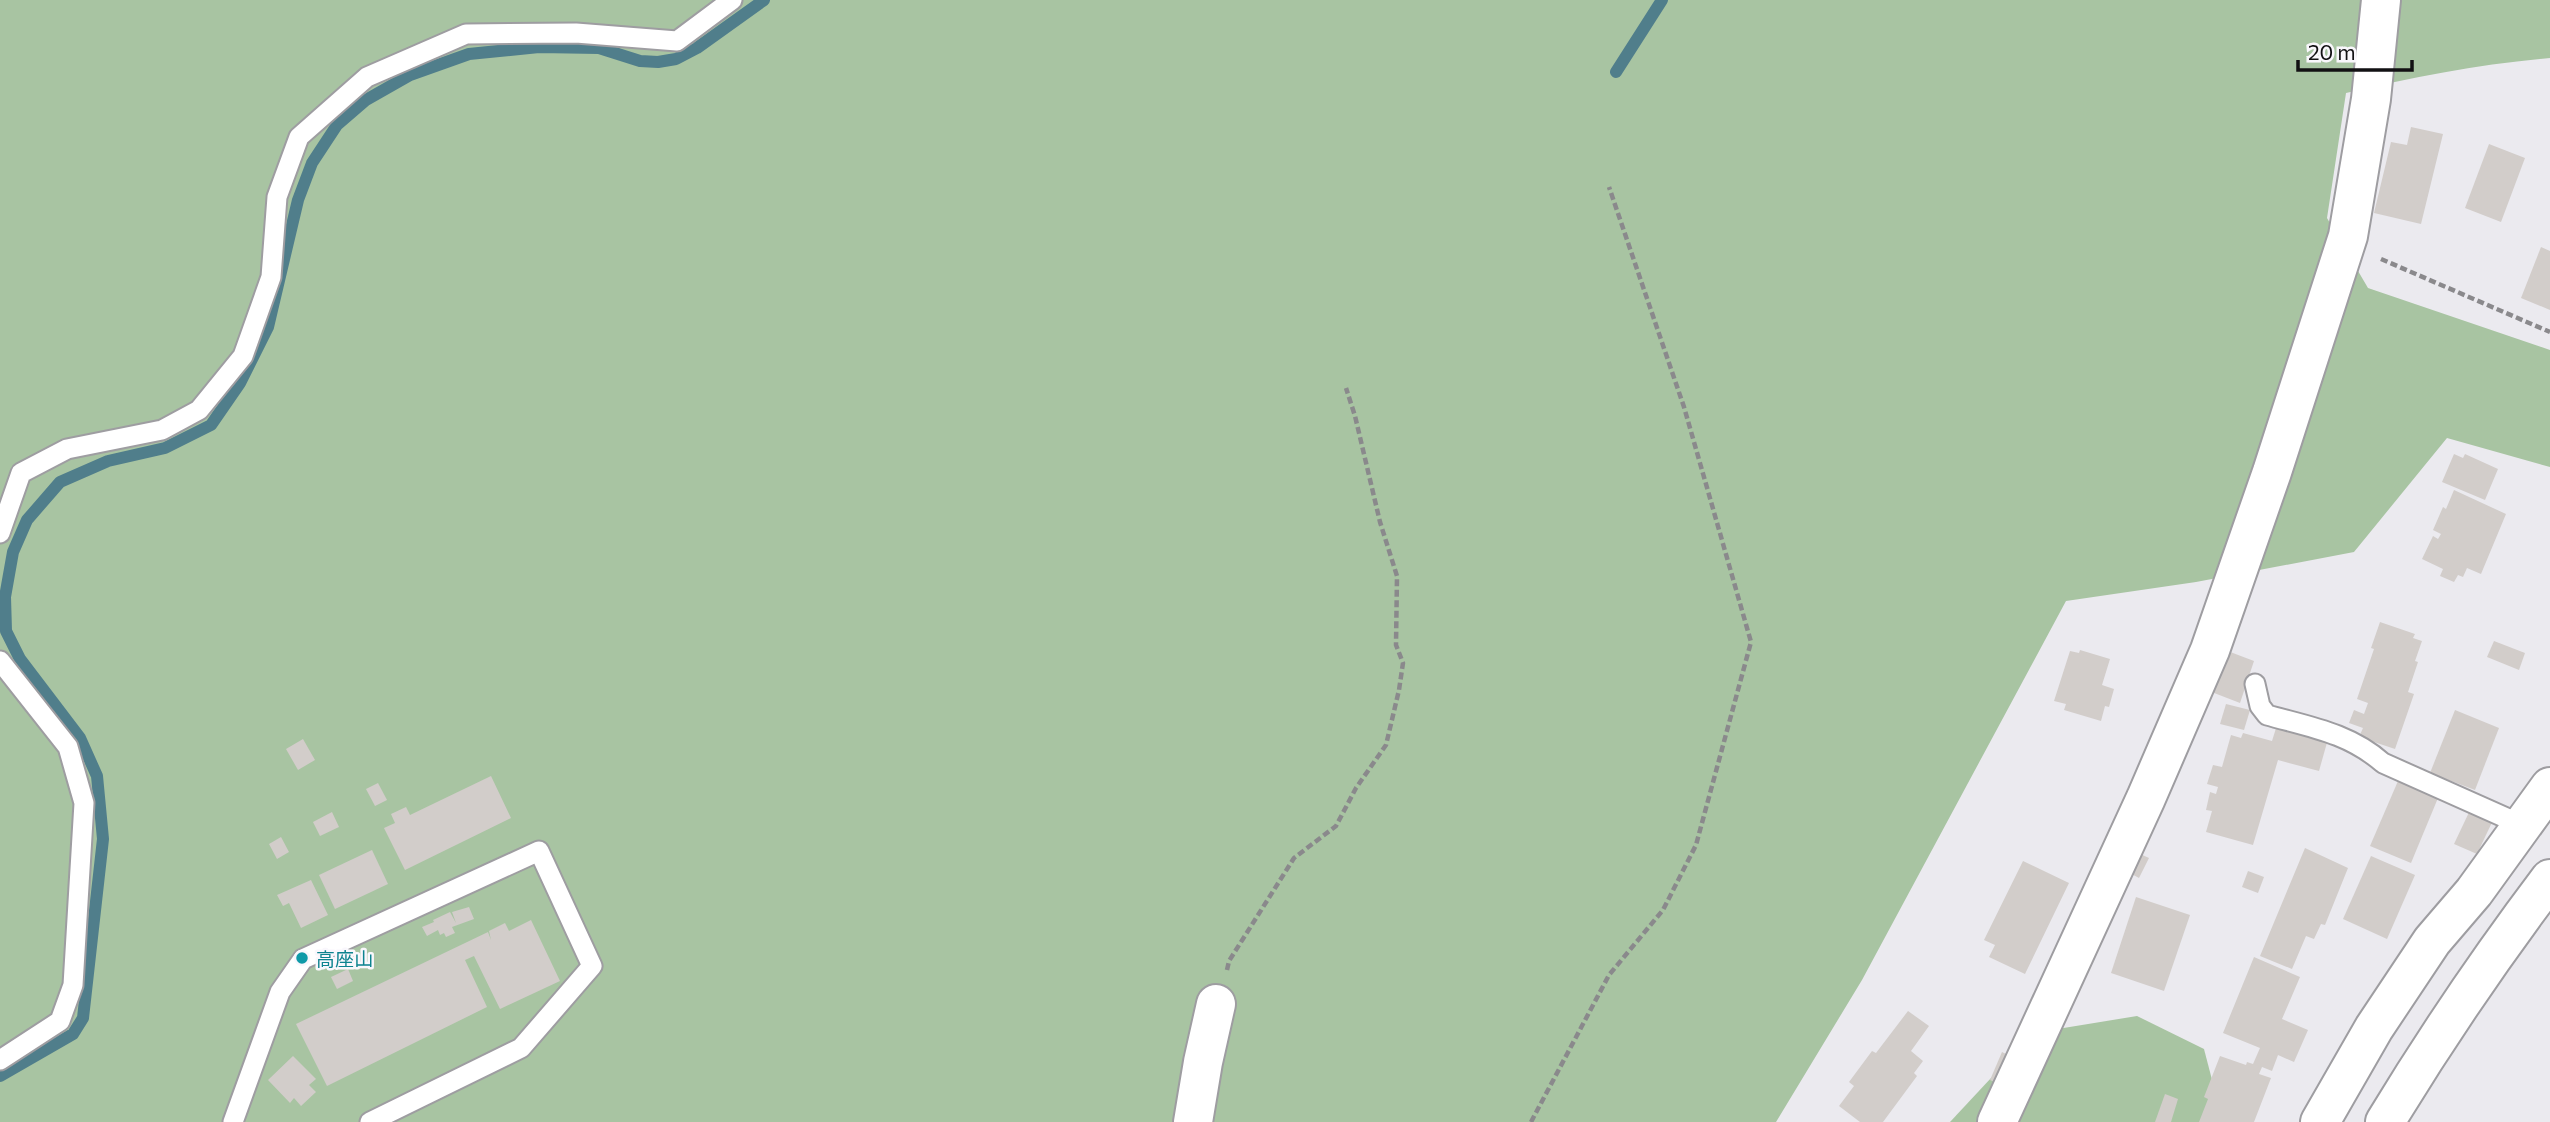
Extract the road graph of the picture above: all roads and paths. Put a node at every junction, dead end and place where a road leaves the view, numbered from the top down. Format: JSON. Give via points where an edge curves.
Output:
{"nodes":[{"id":1,"x":732,"y":0,"type":"edge"},
{"id":2,"x":2381,"y":0,"type":"edge"},
{"id":3,"x":1609,"y":187,"type":"dead end"},
{"id":4,"x":2346,"y":244,"type":"junction"},
{"id":5,"x":2550,"y":332,"type":"edge"},
{"id":6,"x":1346,"y":387,"type":"dead end"},
{"id":7,"x":0,"y":533,"type":"edge"},
{"id":8,"x":0,"y":661,"type":"edge"},
{"id":9,"x":2255,"y":684,"type":"dead end"},
{"id":10,"x":2550,"y":787,"type":"edge"},
{"id":11,"x":2522,"y":825,"type":"junction"},
{"id":12,"x":2550,"y":880,"type":"edge"},
{"id":13,"x":1216,"y":1004,"type":"joint"},
{"id":14,"x":0,"y":1060,"type":"edge"},
{"id":15,"x":233,"y":1122,"type":"edge"},
{"id":16,"x":370,"y":1122,"type":"edge"},
{"id":17,"x":1193,"y":1122,"type":"edge"},
{"id":18,"x":1531,"y":1122,"type":"edge"},
{"id":19,"x":1997,"y":1122,"type":"edge"},
{"id":20,"x":2320,"y":1122,"type":"edge"},
{"id":21,"x":2385,"y":1122,"type":"edge"}],
"edges":[{"from":1,"to":7,"type":"lane","via":[[677,41],[576,33],[466,34],[368,77],[299,136],[277,197],[271,277],[243,356],[199,410],[162,430],[67,449],[21,472]]},
{"from":2,"to":4,"type":"street","via":[[2371,99]]},
{"from":3,"to":18,"type":"path","via":[[1684,407],[1751,642],[1696,845],[1663,910],[1609,975]]},
{"from":4,"to":5,"type":"path"},
{"from":4,"to":19,"type":"street","via":[[2210,650]]},
{"from":6,"to":13,"type":"path","via":[[1397,576],[1396,645],[1404,663],[1399,690],[1386,746],[1336,825],[1294,858],[1229,961]]},
{"from":8,"to":14,"type":"lane","via":[[68,747],[84,803],[73,985],[60,1021]]},
{"from":9,"to":11,"type":"lane","via":[[2267,715],[2345,737],[2383,763]]},
{"from":10,"to":11,"type":"street"},
{"from":11,"to":20,"type":"street","via":[[2432,941],[2374,1028]]},
{"from":12,"to":21,"type":"street","via":[[2428,1051]]},
{"from":13,"to":17,"type":"street"},
{"from":15,"to":16,"type":"lane","via":[[280,992],[303,959],[539,851],[592,966],[522,1048]]}]}
